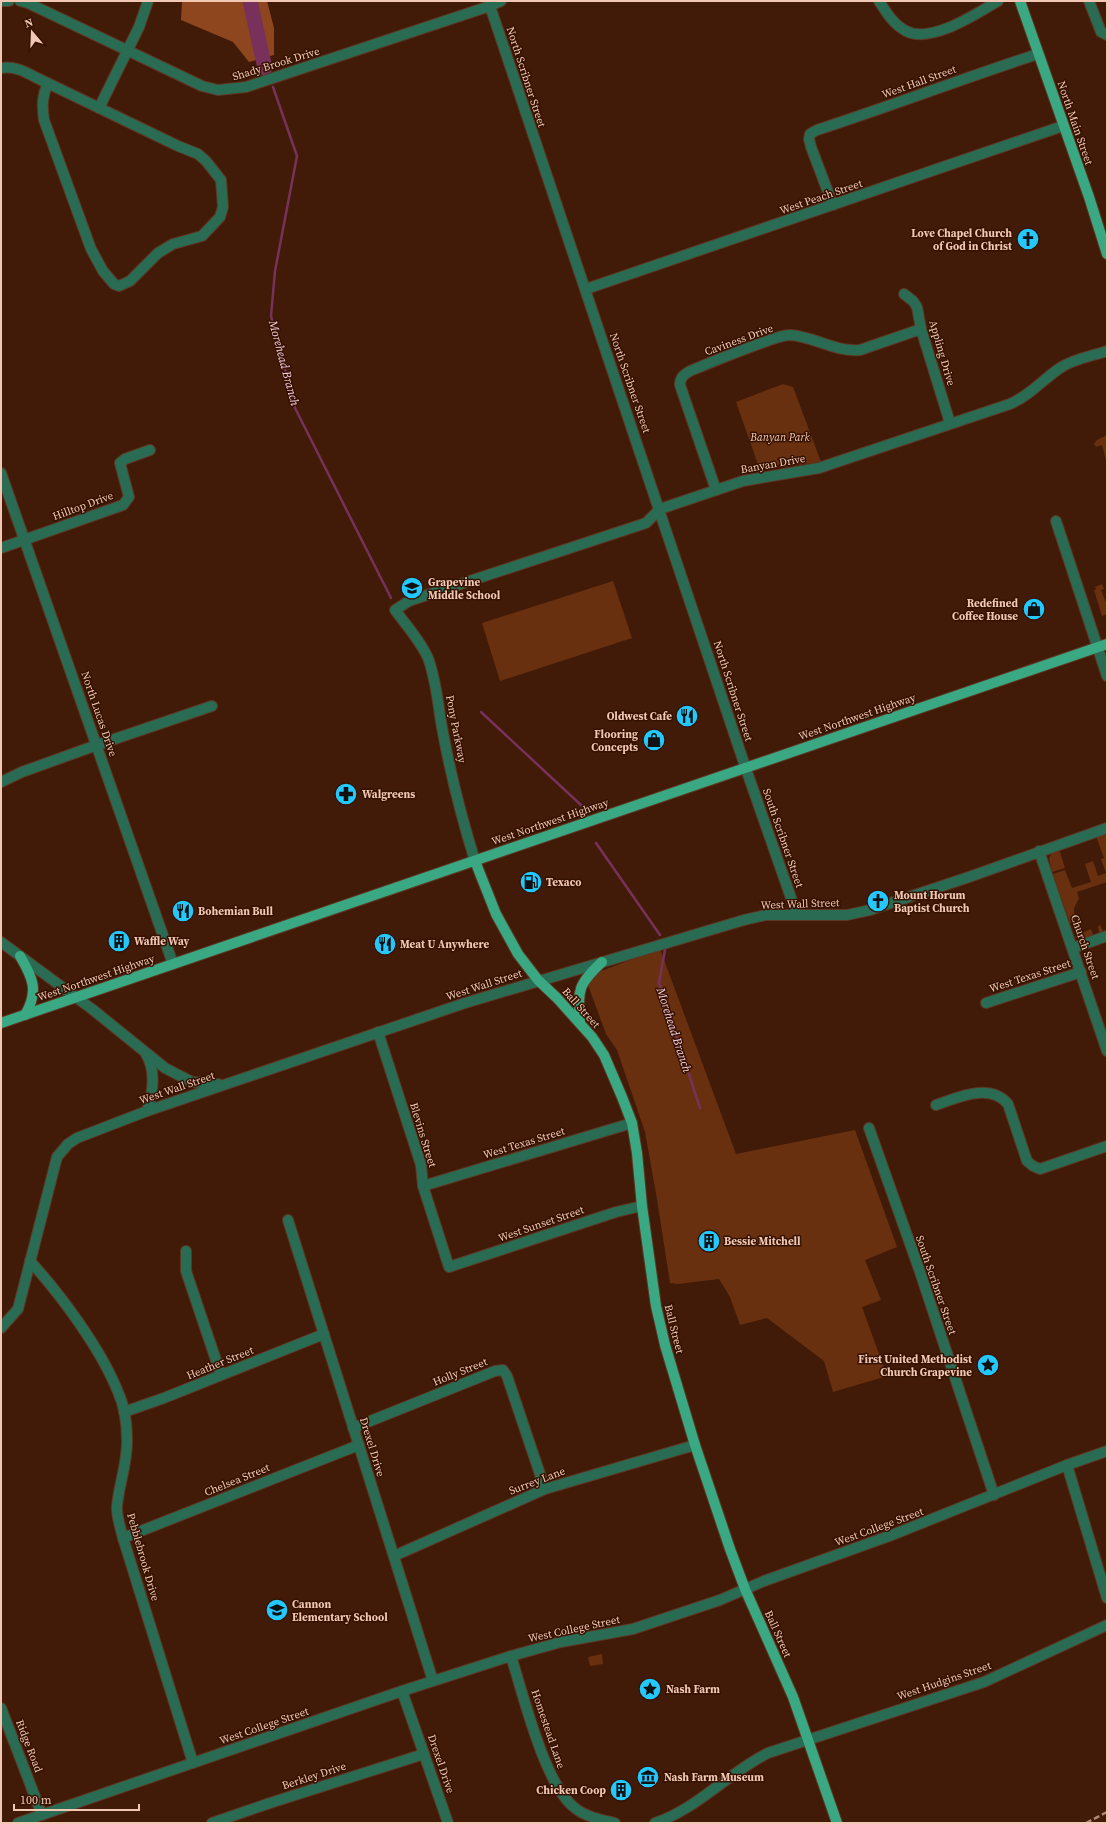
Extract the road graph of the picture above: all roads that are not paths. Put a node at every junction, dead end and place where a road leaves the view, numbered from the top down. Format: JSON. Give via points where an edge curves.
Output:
{"nodes":[{"id":1,"x":9,"y":1,"type":"edge"},
{"id":2,"x":148,"y":1,"type":"edge"},
{"id":3,"x":501,"y":1,"type":"edge"},
{"id":4,"x":879,"y":1,"type":"edge"},
{"id":5,"x":998,"y":1,"type":"edge"},
{"id":6,"x":1020,"y":1,"type":"edge"},
{"id":7,"x":1089,"y":1,"type":"edge"},
{"id":8,"x":1,"y":2,"type":"edge"},
{"id":9,"x":26,"y":2,"type":"edge"},
{"id":10,"x":490,"y":6,"type":"junction"},
{"id":11,"x":1104,"y":34,"type":"edge"},
{"id":12,"x":128,"y":50,"type":"junction"},
{"id":13,"x":1038,"y":54,"type":"junction"},
{"id":14,"x":1,"y":68,"type":"edge"},
{"id":15,"x":48,"y":83,"type":"junction"},
{"id":16,"x":99,"y":108,"type":"junction"},
{"id":17,"x":1063,"y":126,"type":"junction"},
{"id":18,"x":833,"y":206,"type":"junction"},
{"id":19,"x":1107,"y":254,"type":"edge"},
{"id":20,"x":586,"y":289,"type":"junction"},
{"id":21,"x":904,"y":294,"type":"dead end"},
{"id":22,"x":921,"y":329,"type":"junction"},
{"id":23,"x":1107,"y":351,"type":"edge"},
{"id":24,"x":950,"y":423,"type":"junction"},
{"id":25,"x":150,"y":450,"type":"dead end"},
{"id":26,"x":1,"y":473,"type":"edge"},
{"id":27,"x":716,"y":490,"type":"junction"},
{"id":28,"x":660,"y":509,"type":"junction"},
{"id":29,"x":1056,"y":521,"type":"dead end"},
{"id":30,"x":24,"y":540,"type":"junction"},
{"id":31,"x":1,"y":548,"type":"edge"},
{"id":32,"x":395,"y":610,"type":"joint"},
{"id":33,"x":1102,"y":645,"type":"edge"},
{"id":34,"x":1107,"y":676,"type":"edge"},
{"id":35,"x":212,"y":706,"type":"dead end"},
{"id":36,"x":97,"y":744,"type":"junction"},
{"id":37,"x":746,"y":769,"type":"junction"},
{"id":38,"x":1,"y":782,"type":"edge"},
{"id":39,"x":1107,"y":828,"type":"edge"},
{"id":40,"x":1039,"y":851,"type":"junction"},
{"id":41,"x":475,"y":861,"type":"junction"},
{"id":42,"x":797,"y":915,"type":"junction"},
{"id":43,"x":1107,"y":936,"type":"edge"},
{"id":44,"x":1,"y":942,"type":"edge"},
{"id":45,"x":1073,"y":948,"type":"junction"},
{"id":46,"x":20,"y":956,"type":"junction"},
{"id":47,"x":602,"y":962,"type":"junction"},
{"id":48,"x":173,"y":964,"type":"junction"},
{"id":49,"x":1081,"y":972,"type":"junction"},
{"id":50,"x":538,"y":980,"type":"junction"},
{"id":51,"x":80,"y":1000,"type":"junction"},
{"id":52,"x":986,"y":1003,"type":"dead end"},
{"id":53,"x":25,"y":1014,"type":"junction"},
{"id":54,"x":1,"y":1023,"type":"edge"},
{"id":55,"x":580,"y":1023,"type":"junction"},
{"id":56,"x":378,"y":1032,"type":"junction"},
{"id":57,"x":143,"y":1051,"type":"junction"},
{"id":58,"x":1107,"y":1051,"type":"edge"},
{"id":59,"x":228,"y":1083,"type":"junction"},
{"id":60,"x":936,"y":1105,"type":"dead end"},
{"id":61,"x":147,"y":1111,"type":"junction"},
{"id":62,"x":632,"y":1123,"type":"junction"},
{"id":63,"x":869,"y":1128,"type":"dead end"},
{"id":64,"x":1107,"y":1146,"type":"edge"},
{"id":65,"x":423,"y":1186,"type":"junction"},
{"id":66,"x":642,"y":1206,"type":"junction"},
{"id":67,"x":288,"y":1220,"type":"dead end"},
{"id":68,"x":186,"y":1251,"type":"dead end"},
{"id":69,"x":30,"y":1261,"type":"junction"},
{"id":70,"x":448,"y":1267,"type":"joint"},
{"id":71,"x":1,"y":1328,"type":"edge"},
{"id":72,"x":324,"y":1334,"type":"junction"},
{"id":73,"x":221,"y":1375,"type":"junction"},
{"id":74,"x":124,"y":1412,"type":"junction"},
{"id":75,"x":353,"y":1428,"type":"junction"},
{"id":76,"x":359,"y":1445,"type":"junction"},
{"id":77,"x":695,"y":1445,"type":"junction"},
{"id":78,"x":1107,"y":1451,"type":"edge"},
{"id":79,"x":1067,"y":1465,"type":"junction"},
{"id":80,"x":545,"y":1489,"type":"junction"},
{"id":81,"x":994,"y":1495,"type":"junction"},
{"id":82,"x":124,"y":1538,"type":"junction"},
{"id":83,"x":394,"y":1556,"type":"junction"},
{"id":84,"x":745,"y":1589,"type":"junction"},
{"id":85,"x":1107,"y":1598,"type":"edge"},
{"id":86,"x":1107,"y":1625,"type":"edge"},
{"id":87,"x":511,"y":1656,"type":"junction"},
{"id":88,"x":433,"y":1681,"type":"junction"},
{"id":89,"x":402,"y":1691,"type":"junction"},
{"id":90,"x":1,"y":1708,"type":"edge"},
{"id":91,"x":808,"y":1739,"type":"junction"},
{"id":92,"x":424,"y":1754,"type":"junction"},
{"id":93,"x":193,"y":1763,"type":"junction"},
{"id":94,"x":42,"y":1815,"type":"junction"},
{"id":95,"x":589,"y":1819,"type":"edge"},
{"id":96,"x":669,"y":1821,"type":"edge"},
{"id":97,"x":18,"y":1823,"type":"edge"},
{"id":98,"x":212,"y":1823,"type":"edge"},
{"id":99,"x":448,"y":1823,"type":"edge"},
{"id":100,"x":615,"y":1823,"type":"edge"},
{"id":101,"x":655,"y":1823,"type":"edge"},
{"id":102,"x":837,"y":1823,"type":"edge"}],
"edges":[{"from":1,"to":8,"type":"street"},
{"from":2,"to":12,"type":"street","via":[[140,27]]},
{"from":3,"to":10,"type":"street","name":"Shady Brook Drive"},
{"from":4,"to":5,"type":"street","via":[[889,17],[899,26],[907,32],[919,34],[943,29]]},
{"from":6,"to":13,"type":"main road","name":"North Main Street"},
{"from":7,"to":11,"type":"street"},
{"from":9,"to":12,"type":"street","name":"Shady Brook Drive"},
{"from":10,"to":12,"type":"street","name":"Shady Brook Drive","via":[[231,90],[202,86]]},
{"from":10,"to":20,"type":"street","name":"North Scribner Street"},
{"from":12,"to":16,"type":"street"},
{"from":13,"to":17,"type":"main road","name":"North Main Street"},
{"from":13,"to":18,"type":"street","name":"West Hall Street","via":[[810,134],[811,147]]},
{"from":14,"to":15,"type":"street","via":[[18,69]]},
{"from":15,"to":16,"type":"street"},
{"from":15,"to":16,"type":"street","via":[[42,106],[46,127],[91,249],[102,271],[119,286],[130,280],[158,253],[172,244],[202,236],[213,225],[220,217],[223,207],[221,180],[198,154]]},
{"from":17,"to":18,"type":"street","name":"West Peach Street"},
{"from":17,"to":19,"type":"main road","name":"North Main Street"},
{"from":18,"to":20,"type":"street","name":"West Peach Street"},
{"from":20,"to":28,"type":"street","name":"North Scribner Street"},
{"from":21,"to":22,"type":"street","name":"Appling Drive","via":[[917,306]]},
{"from":22,"to":24,"type":"street","name":"Appling Drive"},
{"from":22,"to":27,"type":"street","name":"Caviness Drive","via":[[852,351],[814,339],[790,335],[750,347],[684,375],[680,385]]},
{"from":23,"to":24,"type":"street","name":"Banyan Drive","via":[[1062,367],[1024,398]]},
{"from":24,"to":27,"type":"street","name":"Banyan Drive","via":[[820,468],[759,477]]},
{"from":25,"to":30,"type":"street","name":"Hilltop Drive","via":[[120,463],[129,497],[123,505]]},
{"from":26,"to":30,"type":"street","name":"North Lucas Drive"},
{"from":27,"to":28,"type":"street","name":"Banyan Drive"},
{"from":28,"to":32,"type":"street","name":"Banyan Drive","via":[[646,523],[409,601]]},
{"from":28,"to":37,"type":"street","name":"North Scribner Street"},
{"from":29,"to":33,"type":"street","via":[[1092,634]]},
{"from":30,"to":31,"type":"street","name":"Hilltop Drive"},
{"from":30,"to":36,"type":"street","name":"North Lucas Drive"},
{"from":32,"to":41,"type":"street","name":"Pony Parkway","via":[[423,650],[434,678],[459,805]]},
{"from":33,"to":34,"type":"street"},
{"from":33,"to":37,"type":"main road","name":"West Northwest Highway"},
{"from":35,"to":36,"type":"street"},
{"from":36,"to":38,"type":"street"},
{"from":36,"to":48,"type":"street","name":"North Lucas Drive"},
{"from":37,"to":41,"type":"main road","name":"West Northwest Highway"},
{"from":37,"to":42,"type":"street","name":"South Scribner Street"},
{"from":39,"to":40,"type":"street","name":"West Wall Street"},
{"from":40,"to":42,"type":"street","name":"West Wall Street","via":[[870,910],[847,915]]},
{"from":40,"to":45,"type":"street","name":"Church Street"},
{"from":41,"to":48,"type":"main road","name":"West Northwest Highway"},
{"from":41,"to":50,"type":"main road","name":"Ball Street","via":[[496,914],[518,954]]},
{"from":42,"to":47,"type":"street","name":"West Wall Street","via":[[766,915],[744,920]]},
{"from":43,"to":45,"type":"street","name":"West Texas Street"},
{"from":44,"to":46,"type":"street"},
{"from":45,"to":49,"type":"street","name":"Church Street"},
{"from":46,"to":51,"type":"street"},
{"from":46,"to":53,"type":"main road","via":[[33,980],[32,1004]]},
{"from":47,"to":50,"type":"street","name":"West Wall Street"},
{"from":47,"to":55,"type":"main road","via":[[580,987]]},
{"from":48,"to":51,"type":"main road","name":"West Northwest Highway"},
{"from":49,"to":52,"type":"street","name":"West Texas Street"},
{"from":49,"to":58,"type":"street","name":"Church Street"},
{"from":50,"to":55,"type":"main road","name":"Ball Street"},
{"from":50,"to":56,"type":"street","name":"West Wall Street"},
{"from":51,"to":53,"type":"main road","name":"West Northwest Highway"},
{"from":51,"to":57,"type":"street","via":[[123,1032]]},
{"from":53,"to":54,"type":"main road","name":"West Northwest Highway"},
{"from":55,"to":62,"type":"main road","name":"Ball Street","via":[[604,1055]]},
{"from":56,"to":59,"type":"street","name":"West Wall Street"},
{"from":56,"to":65,"type":"street","name":"Blevins Street","via":[[421,1165]]},
{"from":57,"to":59,"type":"street","via":[[165,1068],[192,1082]]},
{"from":57,"to":61,"type":"street","via":[[149,1060],[153,1082],[152,1097]]},
{"from":59,"to":61,"type":"street","name":"West Wall Street"},
{"from":60,"to":64,"type":"street","via":[[975,1092],[1004,1100],[1008,1104],[1027,1161],[1040,1169]]},
{"from":61,"to":69,"type":"street","name":"West Wall Street","via":[[77,1138],[68,1144],[57,1158]]},
{"from":62,"to":65,"type":"street","name":"West Texas Street"},
{"from":62,"to":66,"type":"main road","name":"Ball Street"},
{"from":63,"to":81,"type":"street","name":"South Scribner Street"},
{"from":65,"to":70,"type":"street","name":"Blevins Street"},
{"from":66,"to":70,"type":"street","name":"West Sunset Street","via":[[616,1212]]},
{"from":66,"to":77,"type":"main road","name":"Ball Street","via":[[656,1306]]},
{"from":67,"to":72,"type":"street","name":"Drexel Drive"},
{"from":68,"to":73,"type":"street","via":[[186,1271]]},
{"from":69,"to":71,"type":"street","name":"West Wall Street","via":[[18,1308]]},
{"from":69,"to":74,"type":"street","name":"Pebblebrook Drive","via":[[48,1280],[87,1336],[112,1378]]},
{"from":72,"to":73,"type":"street","name":"Heather Street"},
{"from":72,"to":75,"type":"street","name":"Drexel Drive"},
{"from":73,"to":74,"type":"street","name":"Heather Street"},
{"from":74,"to":82,"type":"street","name":"Pebblebrook Drive","via":[[127,1443],[117,1507]]},
{"from":75,"to":76,"type":"street","name":"Drexel Drive"},
{"from":75,"to":80,"type":"street","name":"Holly Street","via":[[503,1370]]},
{"from":76,"to":82,"type":"street","name":"Chelsea Street"},
{"from":76,"to":83,"type":"street","name":"Drexel Drive"},
{"from":77,"to":80,"type":"street","name":"Surrey Lane"},
{"from":77,"to":84,"type":"main road","name":"Ball Street"},
{"from":78,"to":79,"type":"street","name":"West College Street"},
{"from":79,"to":81,"type":"street","name":"West College Street"},
{"from":79,"to":85,"type":"street"},
{"from":80,"to":83,"type":"street","name":"Surrey Lane"},
{"from":81,"to":84,"type":"street","name":"West College Street","via":[[892,1536]]},
{"from":82,"to":93,"type":"street","name":"Pebblebrook Drive"},
{"from":83,"to":88,"type":"street","name":"Drexel Drive"},
{"from":84,"to":87,"type":"street","name":"West College Street","via":[[633,1629],[562,1642]]},
{"from":84,"to":91,"type":"main road","name":"Ball Street","via":[[793,1697]]},
{"from":86,"to":91,"type":"street","name":"West Hudgins Street","via":[[984,1682]]},
{"from":87,"to":88,"type":"street","name":"West College Street"},
{"from":87,"to":95,"type":"street","name":"Homestead Lane","via":[[536,1736],[553,1779],[569,1803]]},
{"from":88,"to":89,"type":"street","name":"West College Street"},
{"from":89,"to":92,"type":"street","name":"Drexel Drive"},
{"from":89,"to":93,"type":"street","name":"West College Street"},
{"from":90,"to":94,"type":"street","name":"Ridge Road"},
{"from":91,"to":96,"type":"street","via":[[750,1762]]},
{"from":91,"to":102,"type":"main road","name":"Ball Street"},
{"from":92,"to":98,"type":"street","name":"Berkley Drive"},
{"from":92,"to":99,"type":"street","name":"Drexel Drive"},
{"from":93,"to":94,"type":"street","name":"West College Street"},
{"from":94,"to":97,"type":"street","name":"West College Street"},
{"from":95,"to":100,"type":"street","name":"Homestead Lane"},
{"from":96,"to":101,"type":"street"}]}
